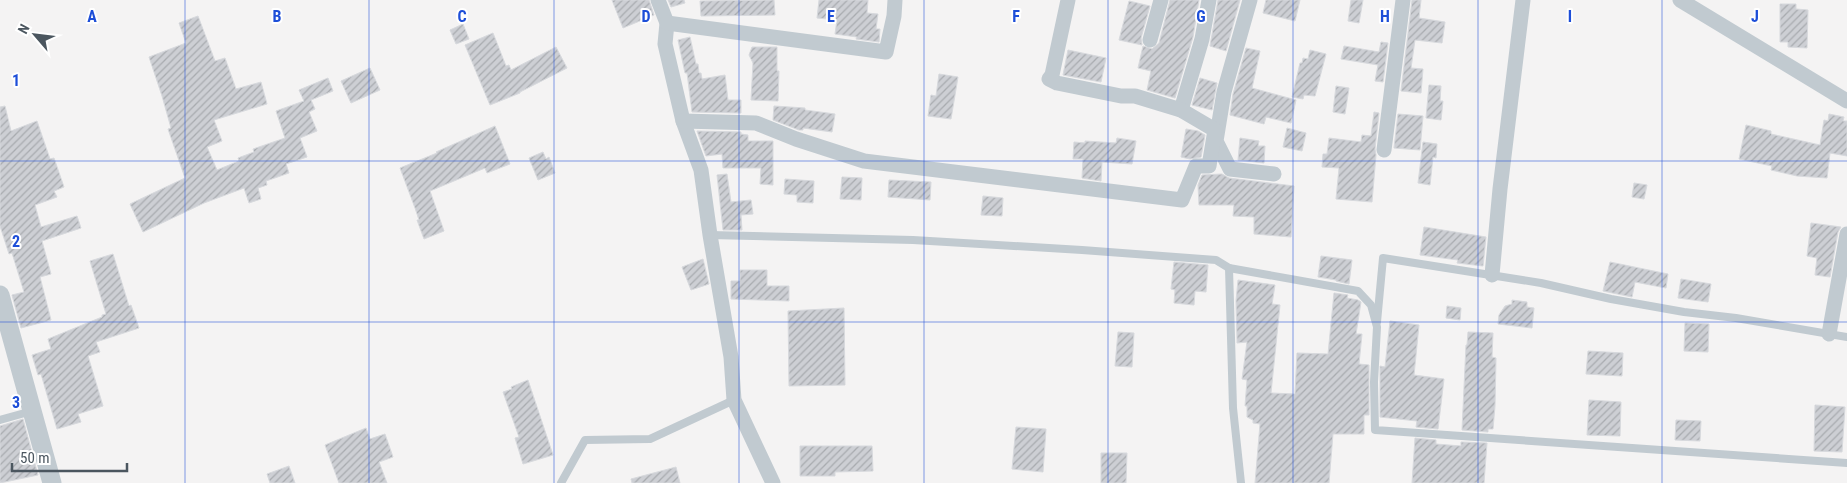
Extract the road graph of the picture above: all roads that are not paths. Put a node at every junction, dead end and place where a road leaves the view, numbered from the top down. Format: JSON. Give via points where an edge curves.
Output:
{"nodes":[{"id":1,"x":658,"y":0,"type":"edge"},
{"id":2,"x":895,"y":0,"type":"edge"},
{"id":3,"x":1068,"y":0,"type":"edge"},
{"id":4,"x":1161,"y":0,"type":"edge"},
{"id":5,"x":1209,"y":0,"type":"edge"},
{"id":6,"x":1250,"y":0,"type":"edge"},
{"id":7,"x":1403,"y":0,"type":"edge"},
{"id":8,"x":1523,"y":0,"type":"edge"},
{"id":9,"x":1680,"y":0,"type":"edge"},
{"id":10,"x":667,"y":22,"type":"junction"},
{"id":11,"x":1150,"y":40,"type":"dead end"},
{"id":12,"x":1847,"y":101,"type":"edge"},
{"id":13,"x":1181,"y":110,"type":"junction"},
{"id":14,"x":682,"y":121,"type":"junction"},
{"id":15,"x":1384,"y":150,"type":"dead end"},
{"id":16,"x":1274,"y":174,"type":"dead end"},
{"id":17,"x":1847,"y":234,"type":"edge"},
{"id":18,"x":710,"y":235,"type":"junction"},
{"id":19,"x":1229,"y":268,"type":"junction"},
{"id":20,"x":1492,"y":275,"type":"junction"},
{"id":21,"x":0,"y":294,"type":"edge"},
{"id":22,"x":1377,"y":327,"type":"junction"},
{"id":23,"x":1829,"y":334,"type":"junction"},
{"id":24,"x":1847,"y":337,"type":"edge"},
{"id":25,"x":734,"y":400,"type":"junction"},
{"id":26,"x":32,"y":411,"type":"junction"},
{"id":27,"x":0,"y":420,"type":"edge"},
{"id":28,"x":1847,"y":463,"type":"edge"},
{"id":29,"x":52,"y":483,"type":"edge"},
{"id":30,"x":561,"y":483,"type":"edge"},
{"id":31,"x":773,"y":483,"type":"edge"},
{"id":32,"x":1241,"y":483,"type":"edge"}],
"edges":[{"from":1,"to":10,"type":"street"},
{"from":2,"to":10,"type":"street","via":[[886,52]]},
{"from":3,"to":13,"type":"street","via":[[1052,75],[1048,79],[1121,96],[1135,96]]},
{"from":4,"to":11,"type":"street"},
{"from":5,"to":13,"type":"street","via":[[1202,39]]},
{"from":6,"to":16,"type":"street","via":[[1224,92],[1216,141],[1230,169]]},
{"from":7,"to":15,"type":"street"},
{"from":8,"to":20,"type":"street"},
{"from":9,"to":12,"type":"street"},
{"from":10,"to":14,"type":"street","via":[[665,44]]},
{"from":13,"to":14,"type":"street","via":[[1215,130],[1209,166],[1196,166],[1182,200],[864,161],[756,124]]},
{"from":14,"to":18,"type":"street","via":[[701,170]]},
{"from":17,"to":23,"type":"street"},
{"from":18,"to":19,"type":"lane","via":[[913,240],[1082,250],[1216,260]]},
{"from":18,"to":25,"type":"street","via":[[731,357]]},
{"from":19,"to":22,"type":"lane","via":[[1358,291],[1370,305]]},
{"from":19,"to":32,"type":"lane","via":[[1233,408]]},
{"from":20,"to":22,"type":"lane","via":[[1382,258]]},
{"from":20,"to":23,"type":"lane","via":[[1638,304]]},
{"from":21,"to":26,"type":"street"},
{"from":22,"to":28,"type":"lane","via":[[1374,430]]},
{"from":23,"to":24,"type":"lane"},
{"from":25,"to":30,"type":"lane","via":[[650,439],[585,440]]},
{"from":25,"to":31,"type":"street"},
{"from":26,"to":27,"type":"lane"},
{"from":26,"to":29,"type":"street"}]}
